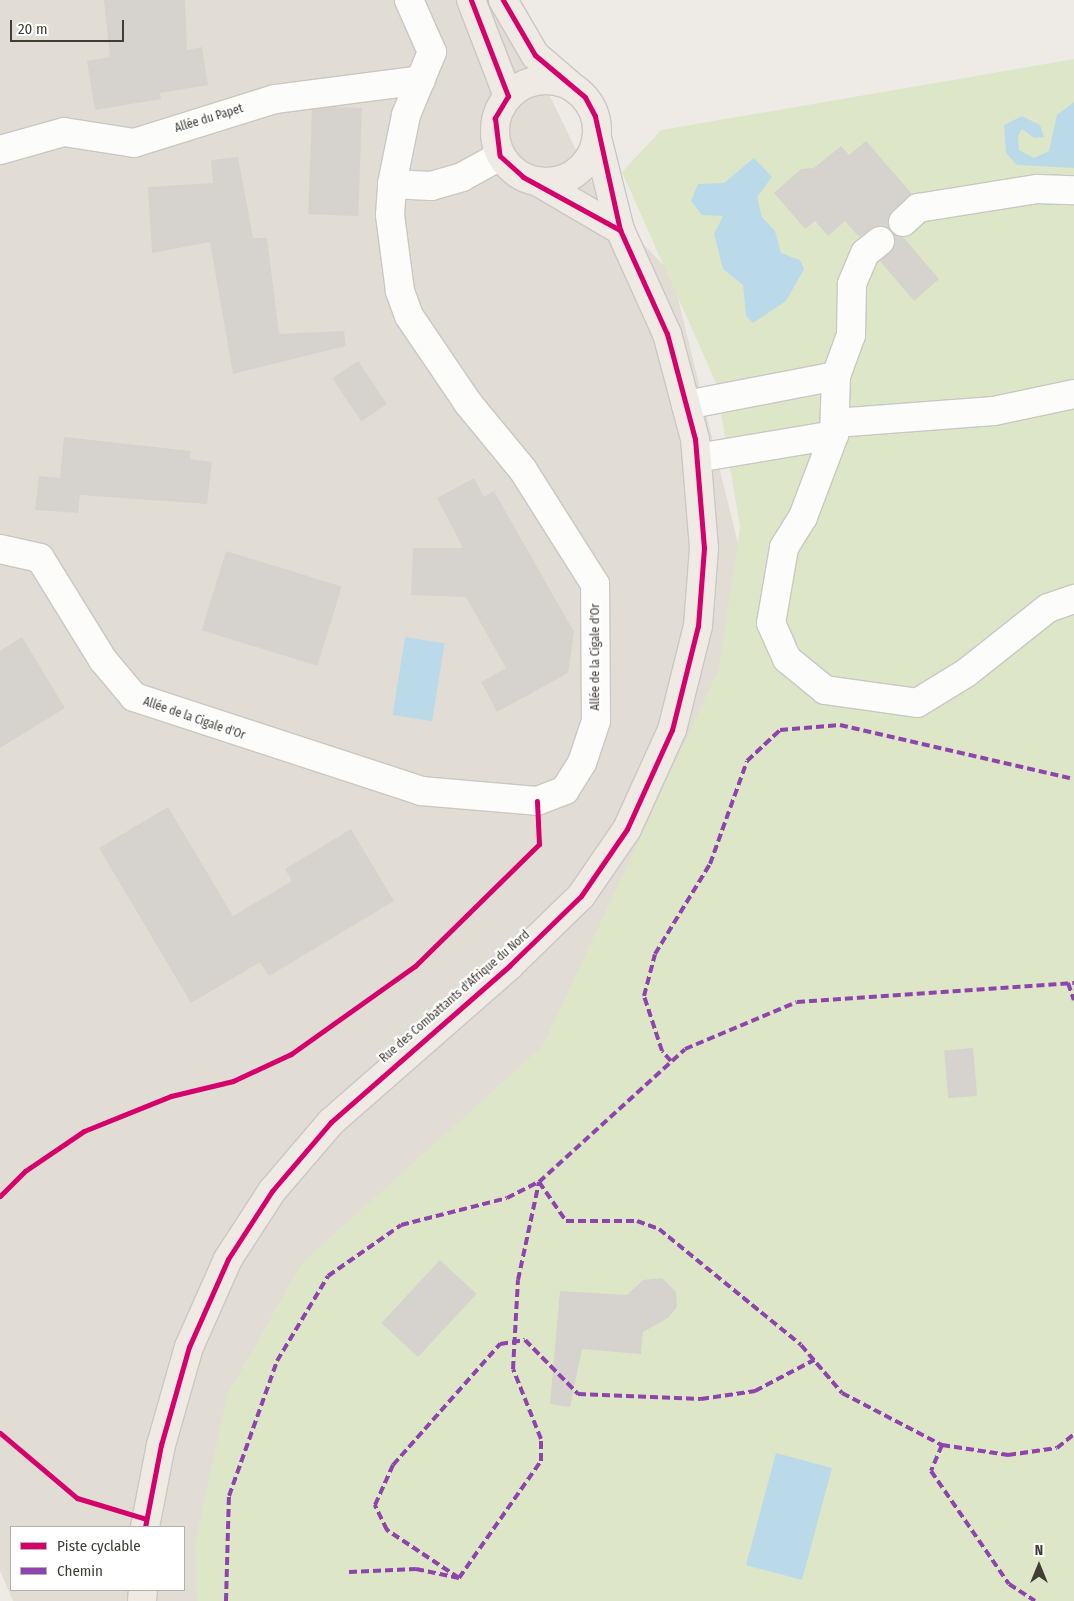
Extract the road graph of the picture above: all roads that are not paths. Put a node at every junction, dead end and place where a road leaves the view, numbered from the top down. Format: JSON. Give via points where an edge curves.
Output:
{"nodes":[{"id":1,"x":409,"y":0,"type":"edge"},
{"id":2,"x":471,"y":0,"type":"edge"},
{"id":3,"x":503,"y":0,"type":"edge"},
{"id":4,"x":421,"y":80,"type":"junction"},
{"id":5,"x":571,"y":86,"type":"junction"},
{"id":6,"x":508,"y":96,"type":"junction"},
{"id":7,"x":597,"y":138,"type":"junction"},
{"id":8,"x":0,"y":150,"type":"edge"},
{"id":9,"x":500,"y":156,"type":"junction"},
{"id":10,"x":538,"y":182,"type":"junction"},
{"id":11,"x":392,"y":184,"type":"junction"},
{"id":12,"x":1074,"y":190,"type":"edge"},
{"id":13,"x":903,"y":222,"type":"dead end"},
{"id":14,"x":620,"y":230,"type":"junction"},
{"id":15,"x":880,"y":241,"type":"dead end"},
{"id":16,"x":836,"y":376,"type":"junction"},
{"id":17,"x":1074,"y":394,"type":"edge"},
{"id":18,"x":686,"y":405,"type":"junction"},
{"id":19,"x":834,"y":429,"type":"junction"},
{"id":20,"x":697,"y":458,"type":"junction"},
{"id":21,"x":0,"y":548,"type":"edge"},
{"id":22,"x":1074,"y":599,"type":"edge"},
{"id":23,"x":146,"y":1526,"type":"edge"}],
"edges":[{"from":1,"to":4,"type":"street","name":"Allée de la Cigale d'Or","via":[[432,52]]},
{"from":2,"to":6,"type":"main road"},
{"from":3,"to":5,"type":"main road","via":[[535,55]]},
{"from":4,"to":8,"type":"street","name":"Allée du Papet","via":[[275,99],[134,143],[64,132]]},
{"from":4,"to":11,"type":"street","name":"Allée de la Cigale d'Or","via":[[406,114]]},
{"from":5,"to":6,"type":"main road","via":[[535,80]]},
{"from":5,"to":7,"type":"main road","via":[[585,97],[595,116]]},
{"from":6,"to":9,"type":"main road","via":[[495,118],[495,140]]},
{"from":7,"to":10,"type":"main road","via":[[591,154],[576,173],[558,181]]},
{"from":7,"to":14,"type":"main road","name":"Rue des Combattants d'Afrique du Nord"},
{"from":9,"to":10,"type":"main road","via":[[523,177]]},
{"from":9,"to":11,"type":"street","via":[[462,177],[431,186]]},
{"from":10,"to":14,"type":"main road"},
{"from":11,"to":21,"type":"street","name":"Allée de la Cigale d'Or","via":[[390,215],[400,291],[409,316],[468,403],[523,470],[595,584],[596,721],[582,763],[565,790],[537,801],[421,791],[134,697],[103,660],[40,558]]},
{"from":12,"to":13,"type":"street","via":[[1037,189],[918,208]]},
{"from":14,"to":18,"type":"main road","name":"Rue des Combattants d'Afrique du Nord","via":[[667,334]]},
{"from":15,"to":16,"type":"street","via":[[865,253],[852,284],[851,335]]},
{"from":16,"to":18,"type":"street"},
{"from":16,"to":19,"type":"street"},
{"from":17,"to":19,"type":"street","via":[[994,411]]},
{"from":18,"to":20,"type":"main road","name":"Rue des Combattants d'Afrique du Nord"},
{"from":19,"to":20,"type":"street"},
{"from":19,"to":22,"type":"street","via":[[803,517],[784,548],[770,623],[787,659],[825,690],[918,703],[966,673],[1048,608]]},
{"from":20,"to":23,"type":"main road","name":"Rue des Combattants d'Afrique du Nord","via":[[704,548],[698,626],[672,730],[627,829],[581,896],[508,966],[338,1115],[272,1192],[228,1259],[189,1347],[162,1445]]}]}
